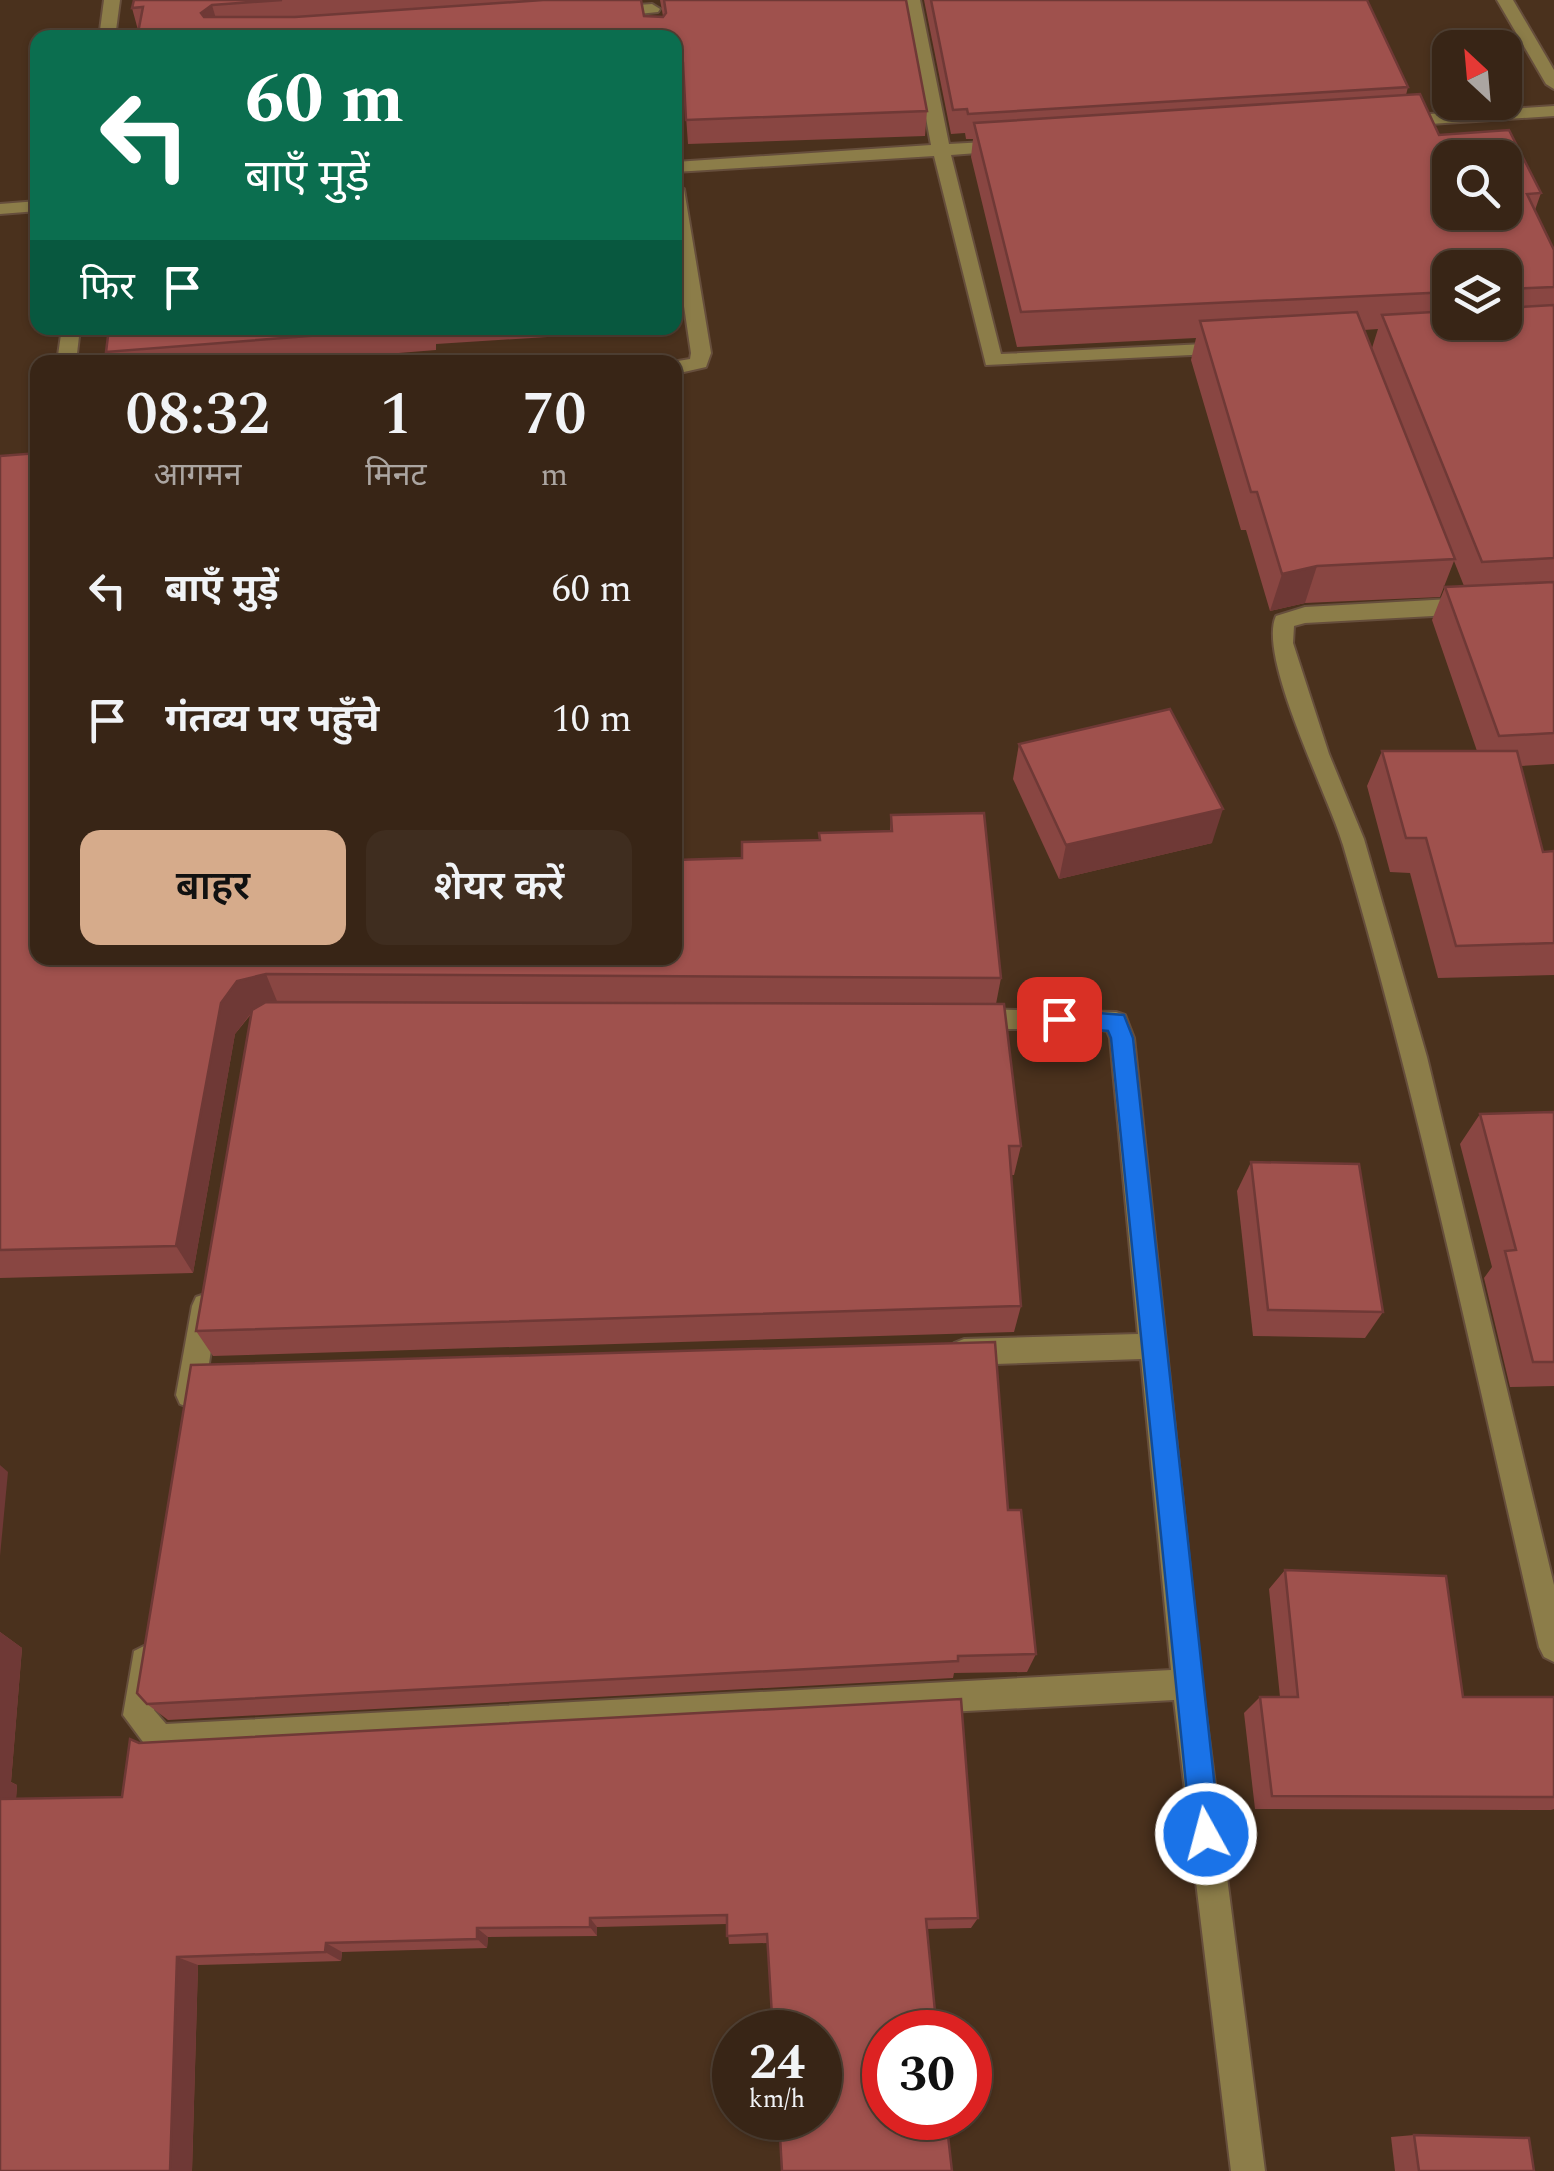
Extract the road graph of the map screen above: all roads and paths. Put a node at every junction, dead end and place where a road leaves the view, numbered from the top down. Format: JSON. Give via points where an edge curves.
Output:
{"nodes":[{"id":1,"x":112,"y":0,"type":"edge"},
{"id":2,"x":912,"y":0,"type":"edge"},
{"id":3,"x":1505,"y":0,"type":"edge"},
{"id":4,"x":652,"y":11,"type":"edge"},
{"id":5,"x":593,"y":13,"type":"edge"},
{"id":6,"x":108,"y":30,"type":"edge"},
{"id":7,"x":1554,"y":84,"type":"edge"},
{"id":8,"x":1554,"y":111,"type":"edge"},
{"id":9,"x":1376,"y":122,"type":"edge"},
{"id":10,"x":1020,"y":145,"type":"edge"},
{"id":11,"x":941,"y":150,"type":"junction"},
{"id":12,"x":682,"y":167,"type":"edge"},
{"id":13,"x":30,"y":207,"type":"edge"},
{"id":14,"x":0,"y":209,"type":"edge"},
{"id":15,"x":682,"y":234,"type":"edge"},
{"id":16,"x":1236,"y":348,"type":"edge"},
{"id":17,"x":682,"y":367,"type":"edge"},
{"id":18,"x":1497,"y":605,"type":"edge"},
{"id":19,"x":938,"y":1020,"type":"edge"},
{"id":20,"x":210,"y":1279,"type":"edge"},
{"id":21,"x":1152,"y":1346,"type":"junction"},
{"id":22,"x":932,"y":1352,"type":"edge"},
{"id":23,"x":184,"y":1431,"type":"edge"},
{"id":24,"x":150,"y":1625,"type":"edge"},
{"id":25,"x":1554,"y":1647,"type":"edge"},
{"id":26,"x":1187,"y":1684,"type":"junction"},
{"id":27,"x":1248,"y":2171,"type":"edge"}],
"edges":[{"from":1,"to":6,"type":"street"},
{"from":2,"to":11,"type":"street"},
{"from":3,"to":7,"type":"street"},
{"from":4,"to":5,"type":"street"},
{"from":8,"to":9,"type":"street"},
{"from":10,"to":11,"type":"street"},
{"from":11,"to":12,"type":"street"},
{"from":11,"to":16,"type":"street","via":[[993,362]]},
{"from":13,"to":14,"type":"street"},
{"from":15,"to":17,"type":"street","via":[[700,354],[699,363]]},
{"from":18,"to":25,"type":"street","via":[[1455,598],[1305,614],[1284,622],[1282,643],[1353,839],[1415,1057]]},
{"from":19,"to":21,"type":"street","via":[[1116,1022]]},
{"from":20,"to":23,"type":"street","via":[[204,1373]]},
{"from":21,"to":22,"type":"street"},
{"from":21,"to":26,"type":"street"},
{"from":24,"to":26,"type":"street","via":[[138,1715],[160,1739]]},
{"from":26,"to":27,"type":"street"}]}
